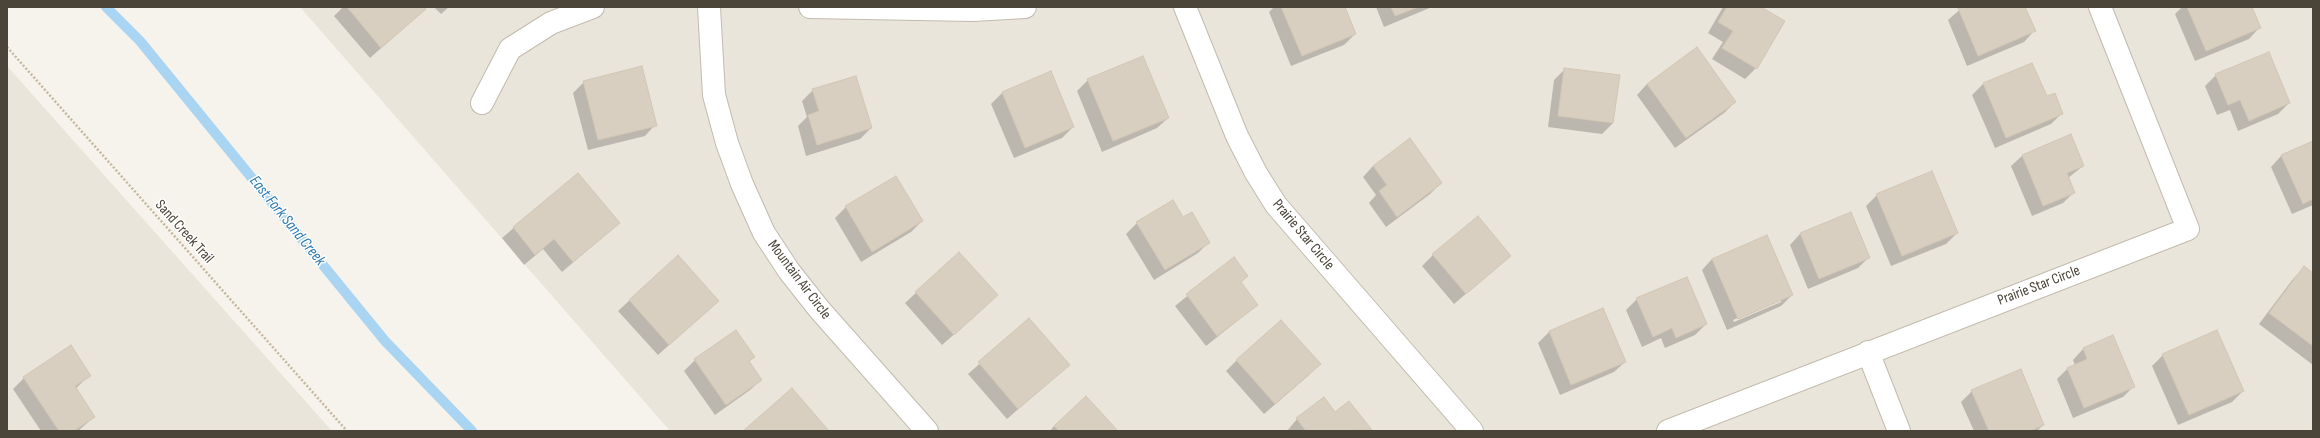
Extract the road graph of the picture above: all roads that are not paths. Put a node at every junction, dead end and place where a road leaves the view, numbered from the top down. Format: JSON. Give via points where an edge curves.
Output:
{"nodes":[{"id":1,"x":593,"y":7,"type":"edge"},
{"id":2,"x":709,"y":7,"type":"edge"},
{"id":3,"x":810,"y":7,"type":"edge"},
{"id":4,"x":1025,"y":7,"type":"edge"},
{"id":5,"x":1185,"y":7,"type":"edge"},
{"id":6,"x":2100,"y":7,"type":"edge"},
{"id":7,"x":482,"y":103,"type":"dead end"},
{"id":8,"x":1868,"y":352,"type":"junction"},
{"id":9,"x":927,"y":431,"type":"edge"},
{"id":10,"x":1472,"y":431,"type":"edge"},
{"id":11,"x":1668,"y":431,"type":"edge"},
{"id":12,"x":1899,"y":431,"type":"edge"}],
"edges":[{"from":1,"to":7,"type":"street","via":[[551,23],[510,49]]},
{"from":2,"to":9,"type":"street","name":"Mountain Air Circle","via":[[714,95],[727,143],[764,233],[789,271],[819,308]]},
{"from":3,"to":4,"type":"street","via":[[973,10]]},
{"from":5,"to":10,"type":"street","name":"Prairie Star Circle","via":[[1237,136],[1276,206]]},
{"from":6,"to":8,"type":"street","name":"Prairie Star Circle","via":[[2188,228]]},
{"from":8,"to":11,"type":"street","name":"Prairie Star Circle"},
{"from":8,"to":12,"type":"street"}]}
